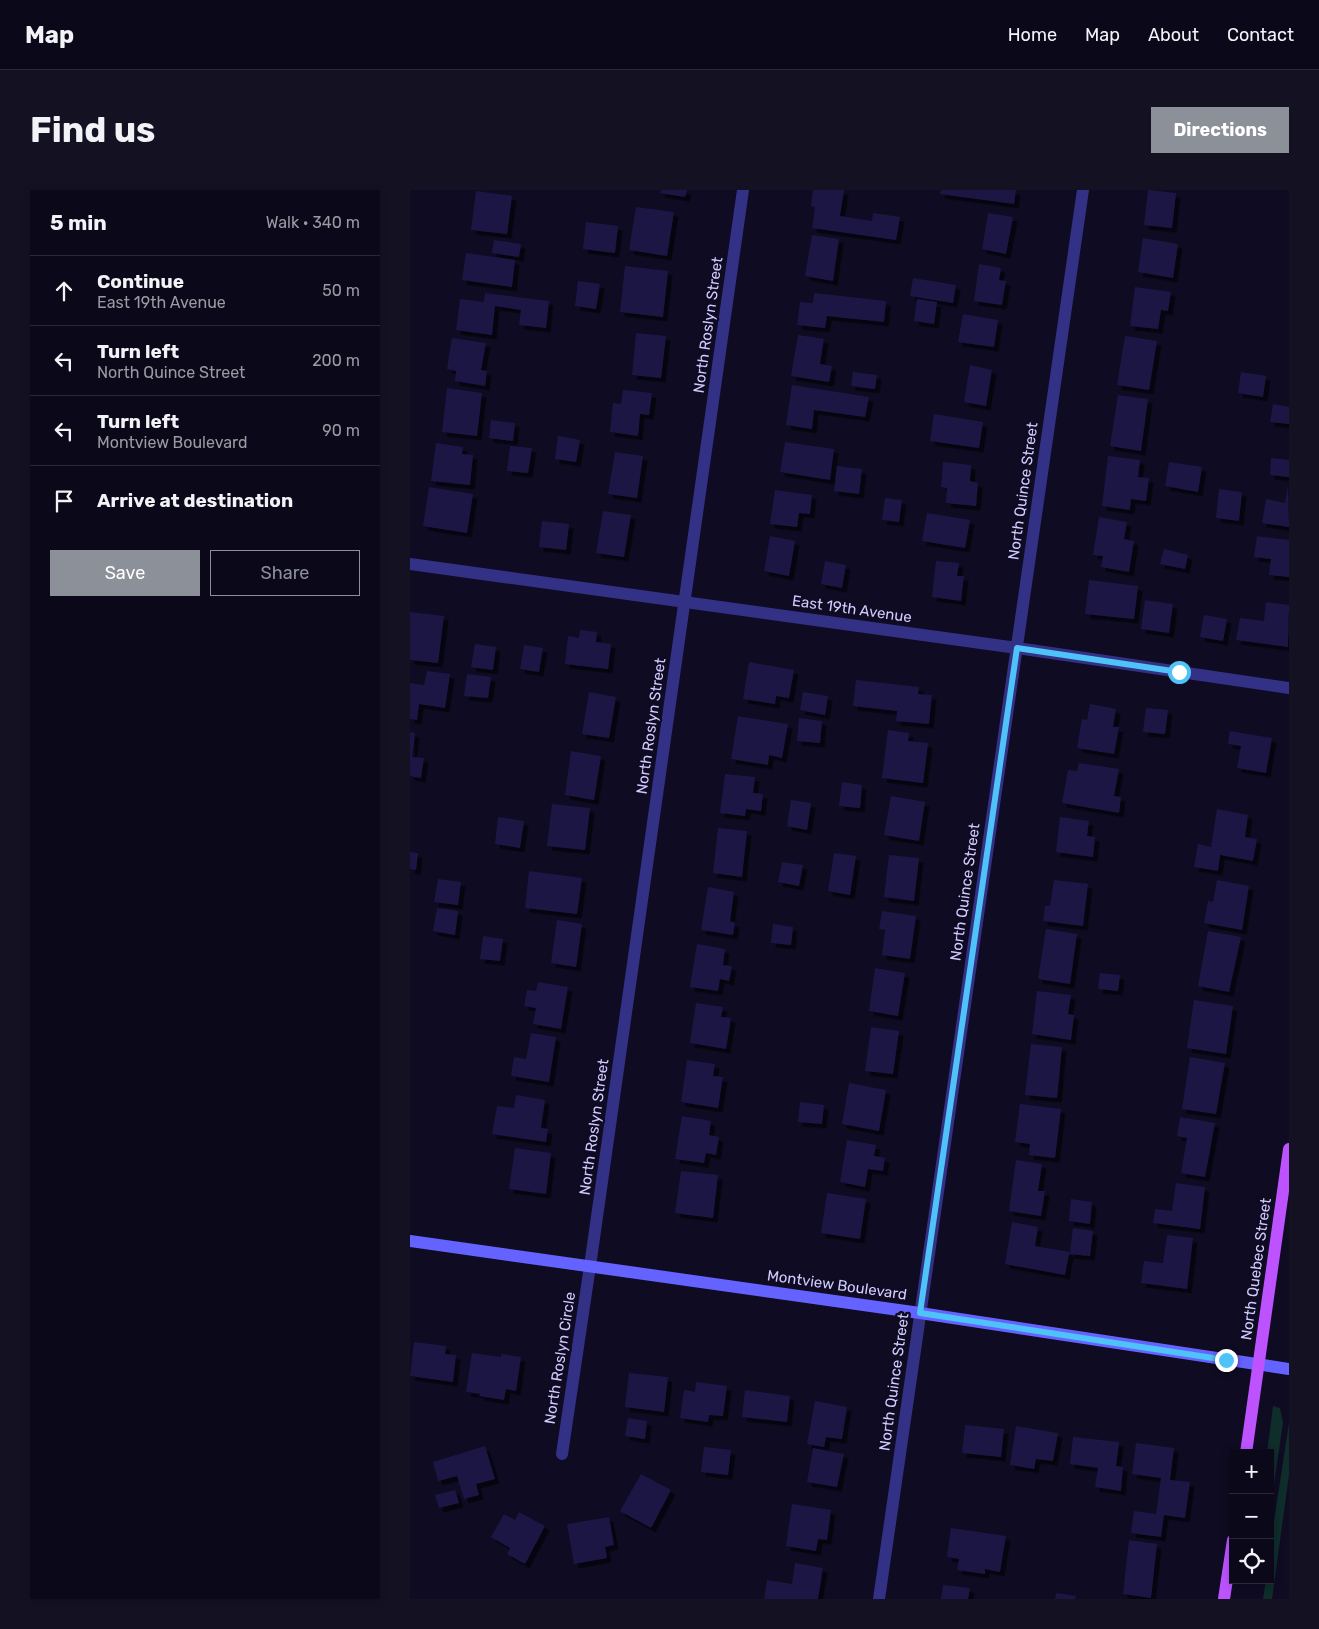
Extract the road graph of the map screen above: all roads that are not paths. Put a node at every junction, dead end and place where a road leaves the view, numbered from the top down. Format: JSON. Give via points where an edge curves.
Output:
{"nodes":[{"id":1,"x":743,"y":190,"type":"edge"},
{"id":2,"x":1083,"y":190,"type":"edge"},
{"id":3,"x":410,"y":564,"type":"edge"},
{"id":4,"x":685,"y":602,"type":"junction"},
{"id":5,"x":1017,"y":648,"type":"junction"},
{"id":6,"x":1289,"y":688,"type":"edge"},
{"id":7,"x":1289,"y":1149,"type":"edge"},
{"id":8,"x":410,"y":1241,"type":"edge"},
{"id":9,"x":590,"y":1266,"type":"junction"},
{"id":10,"x":920,"y":1313,"type":"junction"},
{"id":11,"x":1259,"y":1365,"type":"junction"},
{"id":12,"x":1289,"y":1370,"type":"edge"},
{"id":13,"x":1247,"y":1449,"type":"edge"},
{"id":14,"x":562,"y":1454,"type":"dead end"},
{"id":15,"x":1229,"y":1566,"type":"edge"},
{"id":16,"x":879,"y":1599,"type":"edge"},
{"id":17,"x":1224,"y":1599,"type":"edge"}],
"edges":[{"from":1,"to":4,"type":"street","name":"North Roslyn Street"},
{"from":2,"to":5,"type":"street","name":"North Quince Street"},
{"from":3,"to":4,"type":"street","name":"East 19th Avenue"},
{"from":4,"to":5,"type":"street","name":"East 19th Avenue"},
{"from":4,"to":9,"type":"street","name":"North Roslyn Street"},
{"from":5,"to":6,"type":"street","name":"East 19th Avenue"},
{"from":5,"to":10,"type":"street","name":"North Quince Street"},
{"from":7,"to":11,"type":"main road","name":"North Quebec Street"},
{"from":8,"to":9,"type":"main road","name":"Montview Boulevard"},
{"from":9,"to":10,"type":"main road","name":"Montview Boulevard"},
{"from":9,"to":14,"type":"street","name":"North Roslyn Circle"},
{"from":10,"to":11,"type":"main road","name":"Montview Boulevard"},
{"from":10,"to":16,"type":"street","name":"North Quince Street"},
{"from":11,"to":12,"type":"main road","name":"Montview Boulevard"},
{"from":11,"to":13,"type":"main road","name":"North Quebec Street"},
{"from":15,"to":17,"type":"main road"}]}
